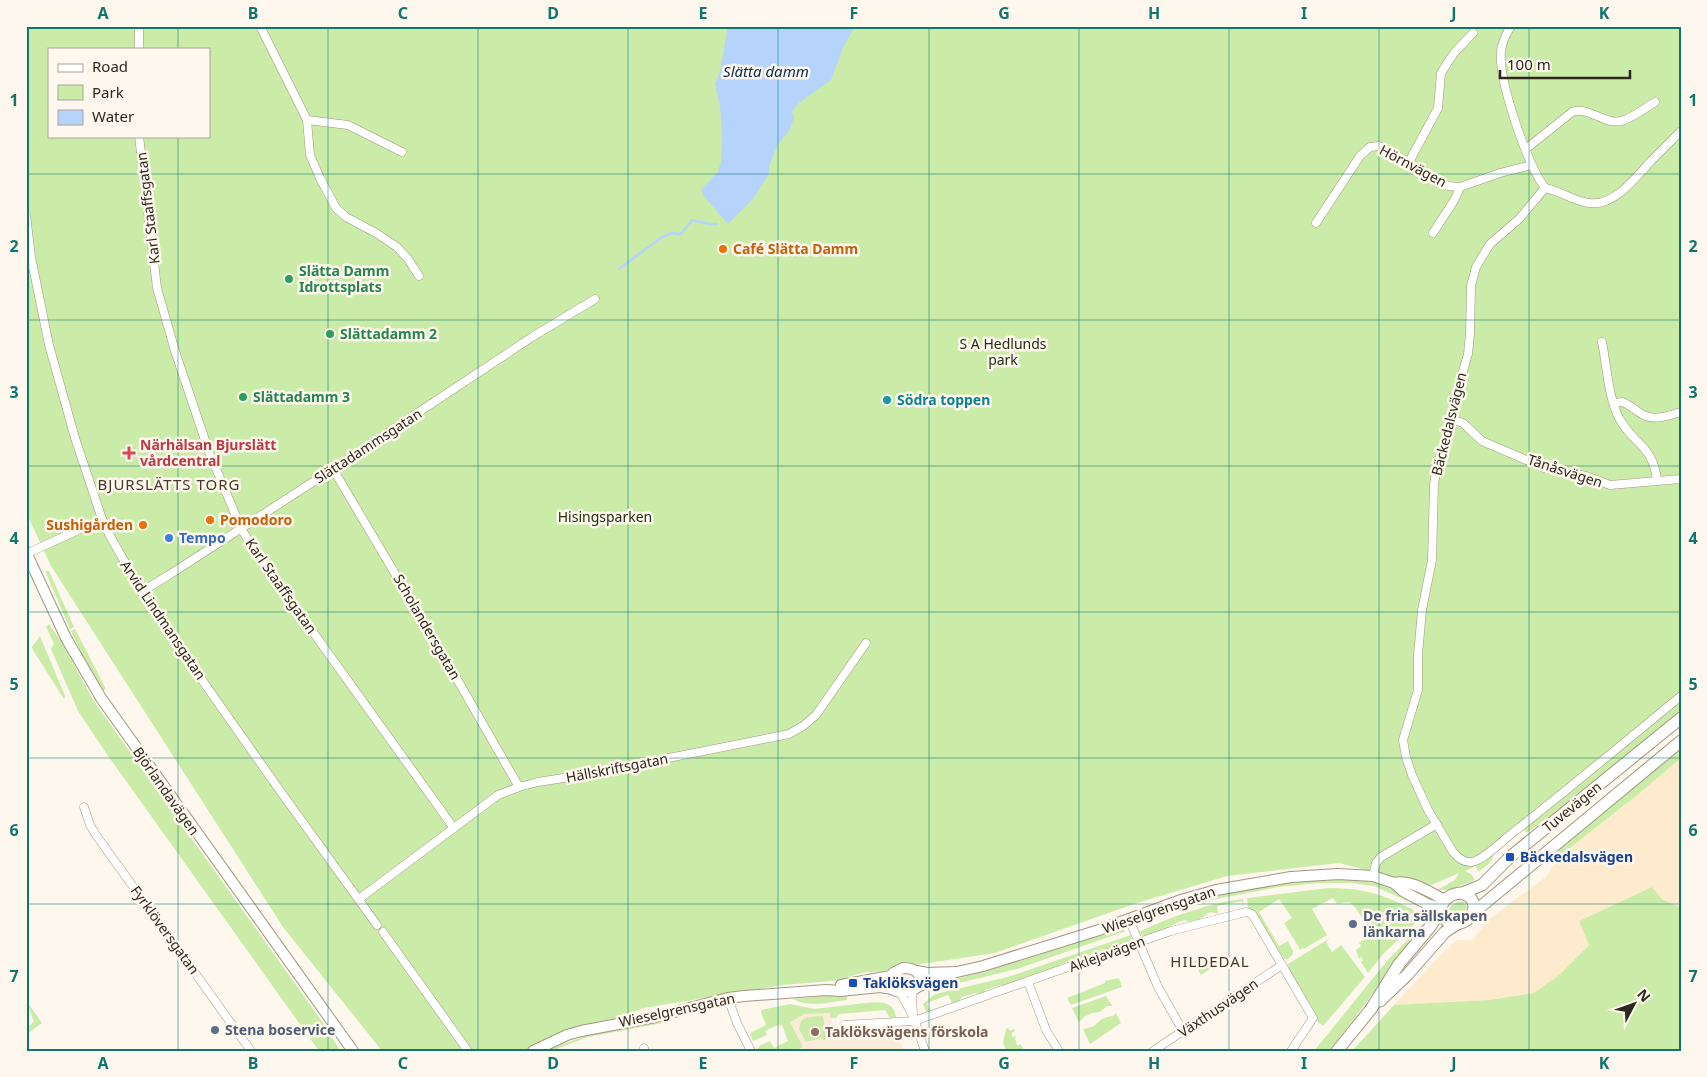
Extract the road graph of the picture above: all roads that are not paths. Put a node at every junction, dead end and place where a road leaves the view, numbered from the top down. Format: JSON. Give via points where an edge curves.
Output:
{"nodes":[{"id":1,"x":139,"y":26,"type":"edge"},
{"id":2,"x":260,"y":26,"type":"edge"},
{"id":3,"x":1511,"y":26,"type":"edge"},
{"id":4,"x":1473,"y":33,"type":"dead end"},
{"id":5,"x":139,"y":48,"type":"edge"},
{"id":6,"x":1655,"y":102,"type":"dead end"},
{"id":7,"x":307,"y":120,"type":"junction"},
{"id":8,"x":1681,"y":131,"type":"edge"},
{"id":9,"x":139,"y":138,"type":"edge"},
{"id":10,"x":1526,"y":149,"type":"junction"},
{"id":11,"x":402,"y":152,"type":"dead end"},
{"id":12,"x":1409,"y":162,"type":"junction"},
{"id":13,"x":1532,"y":165,"type":"junction"},
{"id":14,"x":1460,"y":187,"type":"junction"},
{"id":15,"x":1545,"y":188,"type":"junction"},
{"id":16,"x":26,"y":215,"type":"edge"},
{"id":17,"x":1316,"y":223,"type":"dead end"},
{"id":18,"x":1433,"y":234,"type":"dead end"},
{"id":19,"x":419,"y":276,"type":"dead end"},
{"id":20,"x":595,"y":298,"type":"dead end"},
{"id":21,"x":1602,"y":342,"type":"dead end"},
{"id":22,"x":1614,"y":403,"type":"junction"},
{"id":23,"x":1681,"y":412,"type":"edge"},
{"id":24,"x":1453,"y":420,"type":"junction"},
{"id":25,"x":333,"y":470,"type":"junction"},
{"id":26,"x":1681,"y":479,"type":"edge"},
{"id":27,"x":1657,"y":480,"type":"junction"},
{"id":28,"x":102,"y":519,"type":"junction"},
{"id":29,"x":241,"y":528,"type":"junction"},
{"id":30,"x":27,"y":553,"type":"edge"},
{"id":31,"x":141,"y":592,"type":"junction"},
{"id":32,"x":866,"y":643,"type":"dead end"},
{"id":33,"x":1681,"y":696,"type":"edge"},
{"id":34,"x":1681,"y":718,"type":"edge"},
{"id":35,"x":1681,"y":741,"type":"edge"},
{"id":36,"x":519,"y":786,"type":"junction"},
{"id":37,"x":84,"y":807,"type":"dead end"},
{"id":38,"x":1437,"y":824,"type":"junction"},
{"id":39,"x":454,"y":827,"type":"junction"},
{"id":40,"x":1373,"y":876,"type":"junction"},
{"id":41,"x":1462,"y":893,"type":"junction"},
{"id":42,"x":359,"y":898,"type":"junction"},
{"id":43,"x":1442,"y":906,"type":"junction"},
{"id":44,"x":1473,"y":913,"type":"junction"},
{"id":45,"x":1129,"y":919,"type":"junction"},
{"id":46,"x":1458,"y":924,"type":"junction"},
{"id":47,"x":377,"y":925,"type":"dead end"},
{"id":48,"x":383,"y":932,"type":"dead end"},
{"id":49,"x":1138,"y":943,"type":"junction"},
{"id":50,"x":1282,"y":965,"type":"junction"},
{"id":51,"x":917,"y":972,"type":"junction"},
{"id":52,"x":957,"y":972,"type":"junction"},
{"id":53,"x":890,"y":976,"type":"junction"},
{"id":54,"x":1028,"y":982,"type":"junction"},
{"id":55,"x":916,"y":988,"type":"junction"},
{"id":56,"x":826,"y":990,"type":"junction"},
{"id":57,"x":897,"y":991,"type":"junction"},
{"id":58,"x":728,"y":998,"type":"junction"},
{"id":59,"x":1371,"y":1009,"type":"junction"},
{"id":60,"x":327,"y":1017,"type":"junction"},
{"id":61,"x":913,"y":1018,"type":"junction"},
{"id":62,"x":844,"y":1025,"type":"dead end"},
{"id":63,"x":1183,"y":1031,"type":"junction"},
{"id":64,"x":251,"y":1051,"type":"edge"},
{"id":65,"x":344,"y":1051,"type":"edge"},
{"id":66,"x":353,"y":1051,"type":"edge"},
{"id":67,"x":468,"y":1051,"type":"edge"},
{"id":68,"x":533,"y":1051,"type":"edge"},
{"id":69,"x":751,"y":1051,"type":"edge"},
{"id":70,"x":925,"y":1051,"type":"edge"},
{"id":71,"x":1059,"y":1051,"type":"edge"},
{"id":72,"x":1154,"y":1051,"type":"edge"},
{"id":73,"x":1291,"y":1051,"type":"edge"},
{"id":74,"x":1337,"y":1051,"type":"edge"}],
"edges":[{"from":1,"to":5,"type":"street"},
{"from":2,"to":7,"type":"street"},
{"from":3,"to":10,"type":"street","via":[[1501,49],[1503,72]]},
{"from":4,"to":12,"type":"street","via":[[1441,73],[1438,108]]},
{"from":6,"to":10,"type":"street","via":[[1616,122],[1581,110],[1572,112]]},
{"from":7,"to":11,"type":"street","via":[[348,125]]},
{"from":7,"to":19,"type":"street","via":[[310,155],[336,208],[396,247]]},
{"from":8,"to":15,"type":"street","via":[[1631,182],[1607,200],[1590,204]]},
{"from":9,"to":29,"type":"street","name":"Karl Staaffsgatan","via":[[157,288],[209,452]]},
{"from":10,"to":13,"type":"street"},
{"from":12,"to":14,"type":"street","name":"Hörnvägen","via":[[1448,186]]},
{"from":12,"to":17,"type":"street","name":"Hörnvägen","via":[[1379,146],[1366,149]]},
{"from":13,"to":14,"type":"street","name":"Hörnvägen"},
{"from":13,"to":15,"type":"street"},
{"from":14,"to":18,"type":"street","name":"Hörnvägen"},
{"from":15,"to":24,"type":"street","name":"Bäckedalsvägen","via":[[1490,244],[1476,267],[1471,286],[1468,354],[1454,402]]},
{"from":16,"to":28,"type":"street","name":"Arvid Lindmansgatan","via":[[49,345]]},
{"from":20,"to":25,"type":"street","name":"Slättadammsgatan"},
{"from":21,"to":22,"type":"street"},
{"from":22,"to":23,"type":"street","via":[[1623,402],[1653,418]]},
{"from":22,"to":27,"type":"street","via":[[1625,427],[1653,459]]},
{"from":24,"to":27,"type":"street","name":"Tånåsvägen","via":[[1462,423],[1482,441],[1545,468],[1586,476],[1610,485]]},
{"from":24,"to":38,"type":"street","name":"Bäckedalsvägen","via":[[1437,465],[1432,560],[1422,610],[1418,690],[1403,740],[1412,775]]},
{"from":25,"to":29,"type":"street","name":"Slättadammsgatan"},
{"from":25,"to":36,"type":"street","name":"Scholandersgatan"},
{"from":26,"to":27,"type":"street","name":"Tånåsvägen"},
{"from":28,"to":30,"type":"street"},
{"from":28,"to":31,"type":"street","name":"Arvid Lindmansgatan"},
{"from":29,"to":31,"type":"street","name":"Slättadammsgatan"},
{"from":29,"to":39,"type":"street","name":"Karl Staaffsgatan"},
{"from":30,"to":60,"type":"street","name":"Björlandavägen","via":[[66,638],[100,698]]},
{"from":31,"to":42,"type":"street","name":"Arvid Lindmansgatan"},
{"from":32,"to":36,"type":"street","name":"Hällskriftsgatan","via":[[816,715],[790,734]]},
{"from":33,"to":38,"type":"street","name":"Bäckedalsvägen","via":[[1475,861],[1457,857]]},
{"from":34,"to":41,"type":"main road","name":"Tuvevägen","via":[[1510,857],[1482,885]]},
{"from":35,"to":44,"type":"main road","name":"Tuvevägen"},
{"from":36,"to":39,"type":"street","name":"Hällskriftsgatan","via":[[498,795]]},
{"from":37,"to":64,"type":"street","name":"Fyrklöversgatan","via":[[96,835]]},
{"from":38,"to":40,"type":"street","via":[[1381,857]]},
{"from":39,"to":42,"type":"street","name":"Hällskriftsgatan"},
{"from":40,"to":43,"type":"street","name":"Wieselgrensgatan","via":[[1394,883],[1413,884]]},
{"from":40,"to":45,"type":"street","name":"Wieselgrensgatan","via":[[1338,874],[1256,882],[1181,900]]},
{"from":41,"to":43,"type":"main road","name":"Tuvevägen","via":[[1453,894]]},
{"from":41,"to":44,"type":"main road","via":[[1472,900]]},
{"from":42,"to":47,"type":"street","name":"Arvid Lindmansgatan"},
{"from":43,"to":46,"type":"main road","via":[[1444,918]]},
{"from":43,"to":59,"type":"main road","name":"Tuvevägen"},
{"from":44,"to":46,"type":"main road","name":"Tuvevägen"},
{"from":45,"to":49,"type":"street"},
{"from":45,"to":52,"type":"street","name":"Wieselgrensgatan"},
{"from":46,"to":59,"type":"main road","name":"Tuvevägen","via":[[1445,932]]},
{"from":48,"to":67,"type":"street"},
{"from":49,"to":50,"type":"street","name":"Aklejavägen","via":[[1227,915],[1250,912]]},
{"from":49,"to":54,"type":"street","name":"Aklejavägen"},
{"from":49,"to":63,"type":"street"},
{"from":50,"to":63,"type":"street","name":"Växthusvägen"},
{"from":50,"to":73,"type":"street","name":"Aklejavägen","via":[[1313,1020]]},
{"from":51,"to":52,"type":"street","name":"Wieselgrensgatan"},
{"from":51,"to":53,"type":"street","name":"Wieselgrensgatan","via":[[904,968]]},
{"from":51,"to":55,"type":"street","via":[[921,979]]},
{"from":52,"to":55,"type":"street","name":"Wieselgrensgatan"},
{"from":53,"to":56,"type":"street","name":"Wieselgrensgatan"},
{"from":53,"to":57,"type":"street","via":[[889,982]]},
{"from":54,"to":61,"type":"street","name":"Aklejavägen"},
{"from":54,"to":71,"type":"street","via":[[1046,1030]]},
{"from":55,"to":57,"type":"street","name":"Wieselgrensgatan"},
{"from":55,"to":61,"type":"street","via":[[912,998]]},
{"from":56,"to":57,"type":"street","name":"Wieselgrensgatan","via":[[880,987]]},
{"from":56,"to":58,"type":"street","name":"Wieselgrensgatan"},
{"from":57,"to":61,"type":"street"},
{"from":58,"to":68,"type":"street","name":"Wieselgrensgatan","via":[[567,1035]]},
{"from":58,"to":69,"type":"street"},
{"from":59,"to":74,"type":"main road","name":"Tuvevägen"},
{"from":60,"to":65,"type":"street","name":"Björlandavägen"},
{"from":60,"to":66,"type":"street","name":"Björlandavägen"},
{"from":61,"to":62,"type":"street","name":"Aklejavägen"},
{"from":61,"to":70,"type":"street"},
{"from":63,"to":72,"type":"street","name":"Växthusvägen"}]}
